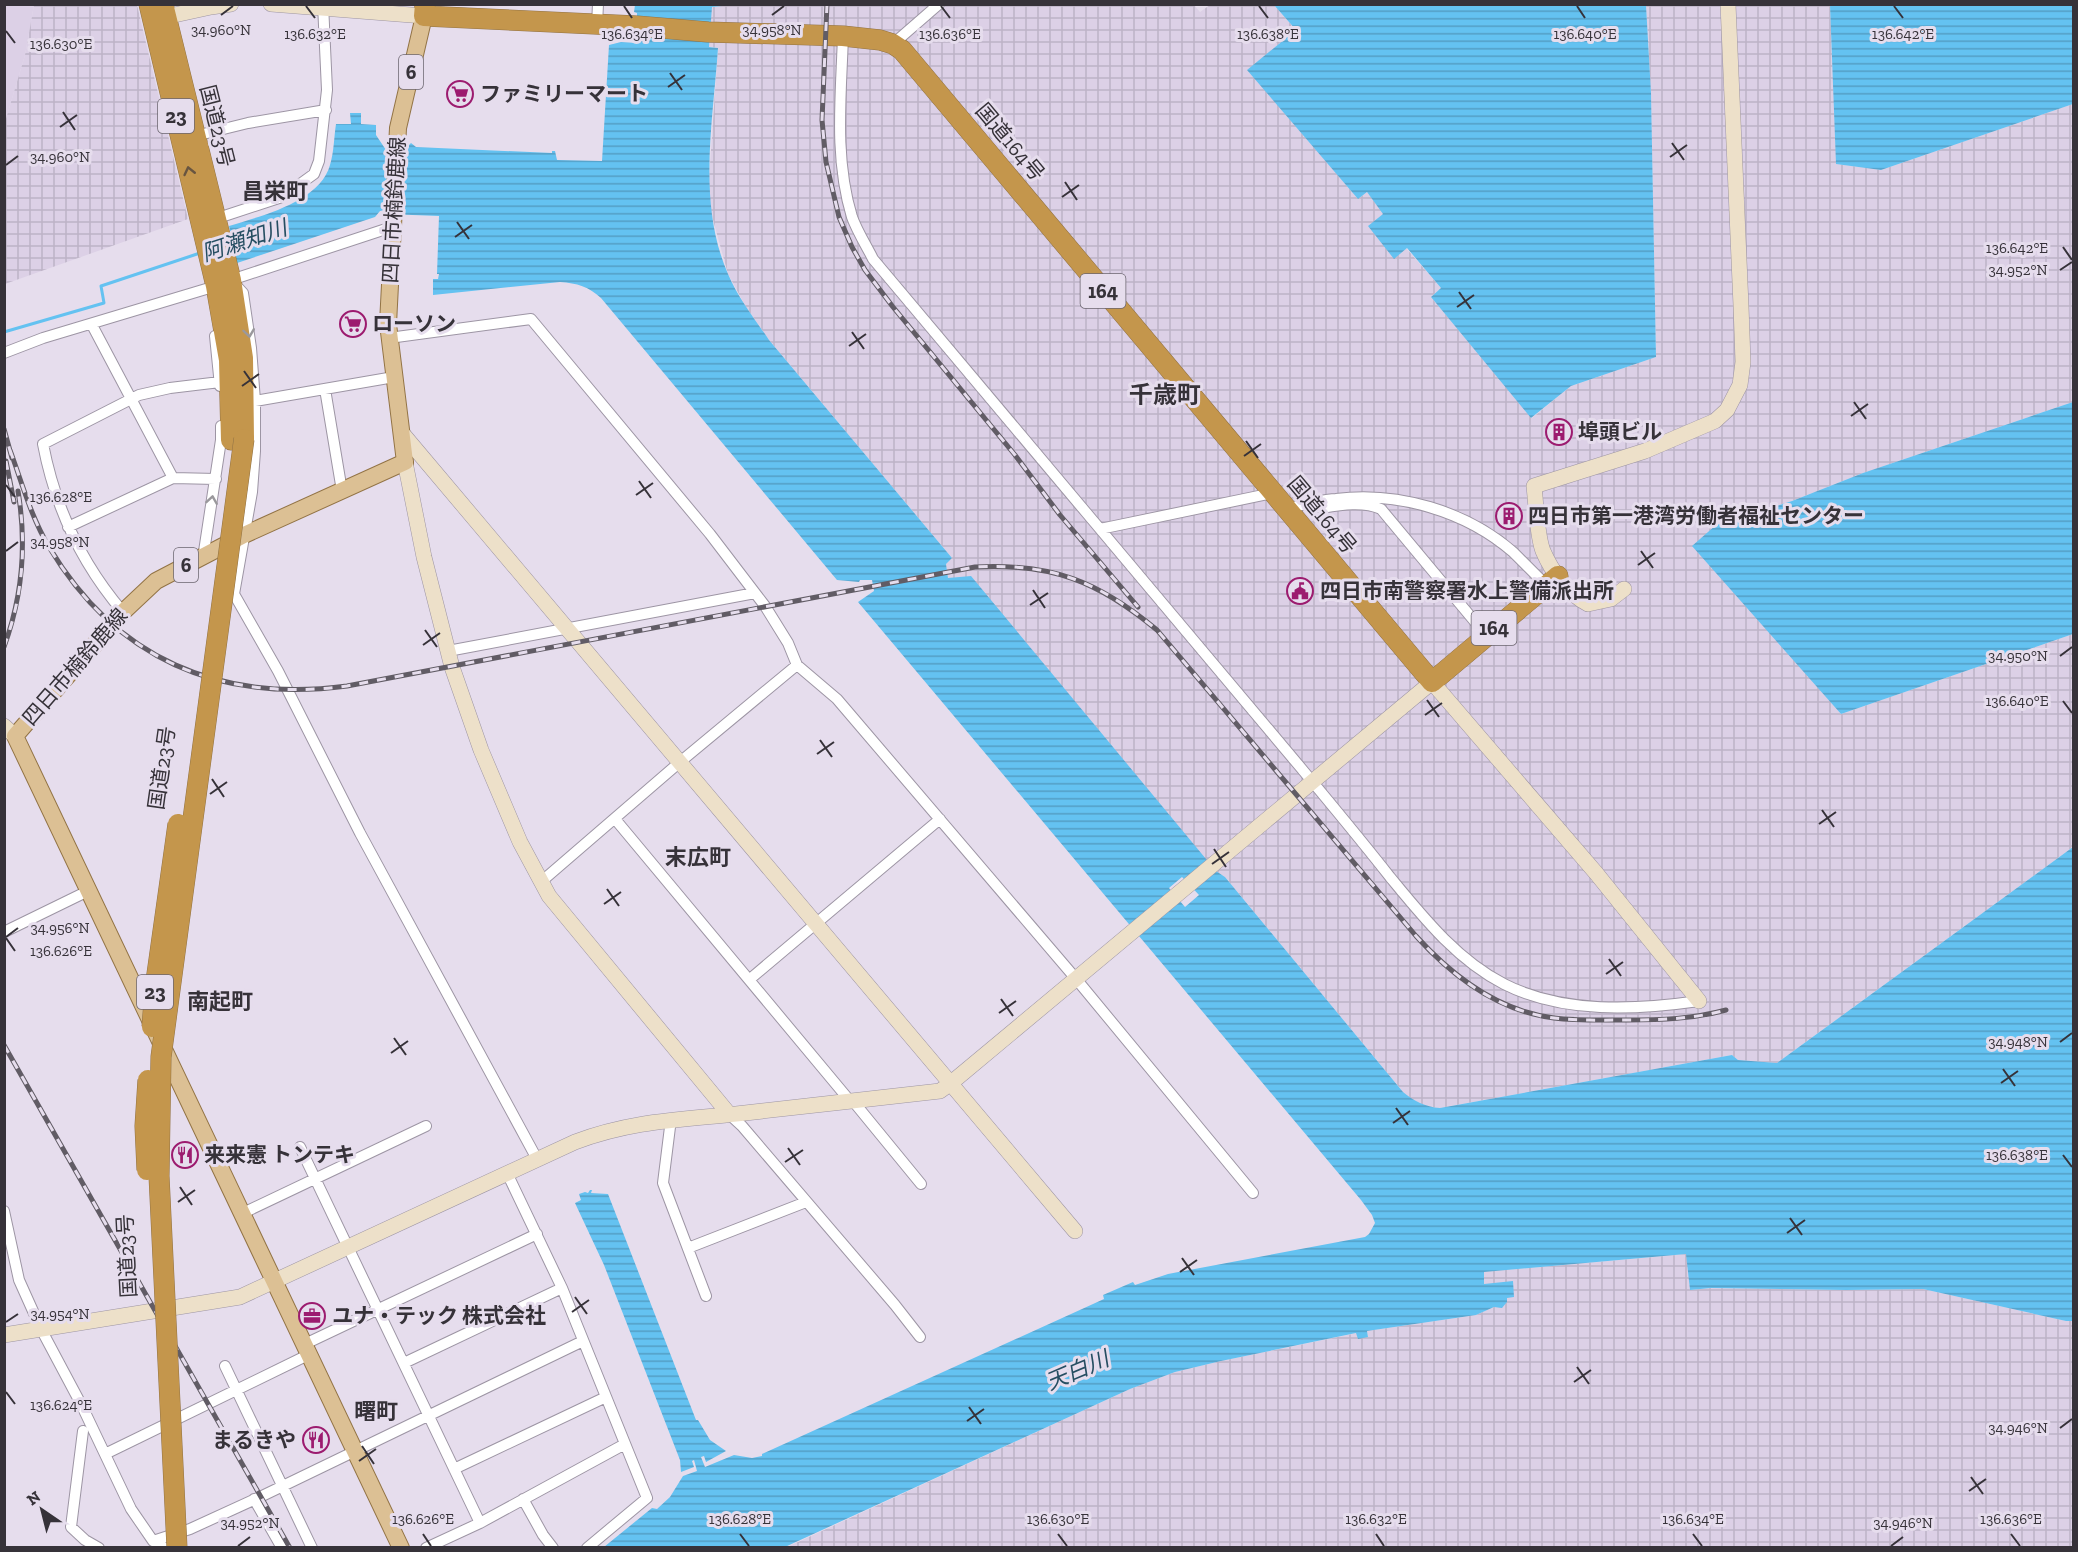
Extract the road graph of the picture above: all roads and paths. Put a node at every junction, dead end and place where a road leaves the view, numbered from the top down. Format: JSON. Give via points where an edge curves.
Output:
{"nodes":[{"id":1,"x":231,"y":4,"type":"edge"},
{"id":2,"x":271,"y":4,"type":"edge"},
{"id":3,"x":598,"y":4,"type":"edge"},
{"id":4,"x":939,"y":4,"type":"edge"},
{"id":5,"x":1728,"y":4,"type":"edge"},
{"id":6,"x":326,"y":7,"type":"edge"},
{"id":7,"x":158,"y":11,"type":"edge"},
{"id":8,"x":419,"y":12,"type":"edge"},
{"id":9,"x":597,"y":25,"type":"junction"},
{"id":10,"x":843,"y":36,"type":"junction"},
{"id":11,"x":893,"y":44,"type":"junction"},
{"id":12,"x":326,"y":110,"type":"junction"},
{"id":13,"x":195,"y":136,"type":"junction"},
{"id":14,"x":393,"y":223,"type":"junction"},
{"id":15,"x":209,"y":224,"type":"junction"},
{"id":16,"x":225,"y":281,"type":"junction"},
{"id":17,"x":92,"y":325,"type":"junction"},
{"id":18,"x":389,"y":338,"type":"junction"},
{"id":19,"x":4,"y":352,"type":"edge"},
{"id":20,"x":394,"y":377,"type":"junction"},
{"id":21,"x":220,"y":382,"type":"junction"},
{"id":22,"x":326,"y":389,"type":"junction"},
{"id":23,"x":131,"y":400,"type":"junction"},
{"id":24,"x":255,"y":401,"type":"junction"},
{"id":25,"x":402,"y":433,"type":"junction"},
{"id":26,"x":238,"y":440,"type":"junction"},
{"id":27,"x":405,"y":462,"type":"junction"},
{"id":28,"x":173,"y":478,"type":"junction"},
{"id":29,"x":216,"y":479,"type":"junction"},
{"id":30,"x":342,"y":491,"type":"junction"},
{"id":31,"x":1273,"y":493,"type":"junction"},
{"id":32,"x":1289,"y":512,"type":"junction"},
{"id":33,"x":68,"y":527,"type":"junction"},
{"id":34,"x":1100,"y":529,"type":"junction"},
{"id":35,"x":244,"y":535,"type":"junction"},
{"id":36,"x":203,"y":558,"type":"junction"},
{"id":37,"x":1552,"y":580,"type":"junction"},
{"id":38,"x":1624,"y":589,"type":"dead end"},
{"id":39,"x":755,"y":593,"type":"junction"},
{"id":40,"x":123,"y":612,"type":"junction"},
{"id":41,"x":566,"y":627,"type":"junction"},
{"id":42,"x":1486,"y":635,"type":"junction"},
{"id":43,"x":448,"y":651,"type":"junction"},
{"id":44,"x":797,"y":665,"type":"junction"},
{"id":45,"x":1432,"y":682,"type":"junction"},
{"id":46,"x":10,"y":731,"type":"edge"},
{"id":47,"x":680,"y":762,"type":"junction"},
{"id":48,"x":1312,"y":781,"type":"junction"},
{"id":49,"x":615,"y":819,"type":"junction"},
{"id":50,"x":940,"y":819,"type":"junction"},
{"id":51,"x":542,"y":881,"type":"junction"},
{"id":52,"x":88,"y":891,"type":"junction"},
{"id":53,"x":817,"y":924,"type":"junction"},
{"id":54,"x":4,"y":932,"type":"edge"},
{"id":55,"x":750,"y":979,"type":"junction"},
{"id":56,"x":1077,"y":980,"type":"junction"},
{"id":57,"x":1699,"y":1000,"type":"joint"},
{"id":58,"x":951,"y":1083,"type":"junction"},
{"id":59,"x":852,"y":1101,"type":"junction"},
{"id":60,"x":729,"y":1114,"type":"junction"},
{"id":61,"x":671,"y":1119,"type":"junction"},
{"id":62,"x":426,"y":1126,"type":"dead end"},
{"id":63,"x":300,"y":1147,"type":"dead end"},
{"id":64,"x":537,"y":1159,"type":"junction"},
{"id":65,"x":507,"y":1173,"type":"junction"},
{"id":66,"x":315,"y":1178,"type":"junction"},
{"id":67,"x":921,"y":1184,"type":"dead end"},
{"id":68,"x":1253,"y":1193,"type":"dead end"},
{"id":69,"x":806,"y":1202,"type":"junction"},
{"id":70,"x":4,"y":1211,"type":"edge"},
{"id":71,"x":241,"y":1214,"type":"junction"},
{"id":72,"x":1075,"y":1231,"type":"dead end"},
{"id":73,"x":537,"y":1234,"type":"junction"},
{"id":74,"x":348,"y":1247,"type":"junction"},
{"id":75,"x":688,"y":1248,"type":"junction"},
{"id":76,"x":274,"y":1281,"type":"junction"},
{"id":77,"x":562,"y":1288,"type":"junction"},
{"id":78,"x":706,"y":1296,"type":"dead end"},
{"id":79,"x":379,"y":1310,"type":"junction"},
{"id":80,"x":41,"y":1329,"type":"junction"},
{"id":81,"x":4,"y":1335,"type":"edge"},
{"id":82,"x":920,"y":1337,"type":"dead end"},
{"id":83,"x":584,"y":1341,"type":"junction"},
{"id":84,"x":308,"y":1349,"type":"junction"},
{"id":85,"x":404,"y":1363,"type":"junction"},
{"id":86,"x":225,"y":1366,"type":"dead end"},
{"id":87,"x":237,"y":1390,"type":"junction"},
{"id":88,"x":606,"y":1396,"type":"junction"},
{"id":89,"x":428,"y":1415,"type":"junction"},
{"id":90,"x":83,"y":1431,"type":"dead end"},
{"id":91,"x":625,"y":1444,"type":"junction"},
{"id":92,"x":355,"y":1450,"type":"junction"},
{"id":93,"x":105,"y":1454,"type":"junction"},
{"id":94,"x":454,"y":1468,"type":"junction"},
{"id":95,"x":283,"y":1486,"type":"junction"},
{"id":96,"x":254,"y":1499,"type":"junction"},
{"id":97,"x":523,"y":1500,"type":"junction"},
{"id":98,"x":480,"y":1523,"type":"junction"},
{"id":99,"x":156,"y":1546,"type":"edge"},
{"id":100,"x":99,"y":1548,"type":"edge"},
{"id":101,"x":177,"y":1548,"type":"edge"},
{"id":102,"x":282,"y":1548,"type":"edge"},
{"id":103,"x":312,"y":1548,"type":"edge"},
{"id":104,"x":401,"y":1548,"type":"edge"},
{"id":105,"x":426,"y":1548,"type":"edge"},
{"id":106,"x":553,"y":1548,"type":"edge"},
{"id":107,"x":587,"y":1548,"type":"edge"}],
"edges":[{"from":1,"to":7,"type":"street"},
{"from":2,"to":6,"type":"street"},
{"from":3,"to":9,"type":"street"},
{"from":4,"to":11,"type":"street"},
{"from":5,"to":37,"type":"street","via":[[1743,362],[1740,385],[1727,410],[1715,421],[1645,450],[1534,486],[1542,550]]},
{"from":6,"to":8,"type":"street"},
{"from":6,"to":12,"type":"street"},
{"from":7,"to":13,"type":"highway","name":"国道23号","number":"23"},
{"from":15,"to":7,"type":"highway","name":"国道23号","number":"23","one_way":true},
{"from":8,"to":9,"type":"highway"},
{"from":8,"to":14,"type":"main road","name":"四日市楠鈴鹿線","number":"6","via":[[398,128]]},
{"from":9,"to":10,"type":"highway"},
{"from":10,"to":11,"type":"highway"},
{"from":10,"to":34,"type":"street","via":[[843,178],[853,219],[868,249]]},
{"from":11,"to":31,"type":"highway","name":"国道164号","number":"164"},
{"from":12,"to":13,"type":"street"},
{"from":12,"to":15,"type":"street","via":[[314,174],[282,197]]},
{"from":13,"to":15,"type":"highway","name":"国道23号","number":"23"},
{"from":14,"to":16,"type":"street"},
{"from":14,"to":18,"type":"main road","name":"四日市楠鈴鹿線","number":"6"},
{"from":15,"to":16,"type":"highway","name":"国道23号","number":"23"},
{"from":15,"to":16,"type":"highway","name":"国道23号","number":"23","via":[[211,262]]},
{"from":16,"to":17,"type":"street"},
{"from":16,"to":21,"type":"street","via":[[211,306]]},
{"from":16,"to":24,"type":"street","one_way":true,"via":[[243,293]]},
{"from":16,"to":26,"type":"highway","name":"国道23号","number":"23"},
{"from":17,"to":19,"type":"street"},
{"from":17,"to":23,"type":"street"},
{"from":18,"to":20,"type":"main road","name":"四日市楠鈴鹿線","number":"6"},
{"from":18,"to":39,"type":"street","via":[[531,319]]},
{"from":20,"to":22,"type":"street"},
{"from":20,"to":25,"type":"main road","name":"四日市楠鈴鹿線","number":"6"},
{"from":21,"to":23,"type":"street","via":[[170,388]]},
{"from":21,"to":29,"type":"street","via":[[221,440]]},
{"from":22,"to":24,"type":"street"},
{"from":22,"to":30,"type":"street"},
{"from":23,"to":28,"type":"street"},
{"from":23,"to":33,"type":"street","via":[[44,444]]},
{"from":24,"to":35,"type":"street","via":[[252,492]]},
{"from":25,"to":27,"type":"main road","name":"四日市楠鈴鹿線","number":"6"},
{"from":25,"to":41,"type":"street"},
{"from":26,"to":99,"type":"highway","name":"国道23号","number":"23","bridge":true,"via":[[155,988],[145,1126]]},
{"from":26,"to":101,"type":"highway","name":"国道23号","number":"23","bridge":true,"via":[[161,1057],[159,1176]]},
{"from":27,"to":30,"type":"main road","name":"四日市楠鈴鹿線","number":"6"},
{"from":27,"to":43,"type":"street"},
{"from":28,"to":29,"type":"street"},
{"from":28,"to":33,"type":"street"},
{"from":36,"to":29,"type":"street","one_way":true},
{"from":30,"to":35,"type":"main road","name":"四日市楠鈴鹿線","number":"6"},
{"from":31,"to":32,"type":"highway","name":"国道164号","number":"164"},
{"from":31,"to":34,"type":"street"},
{"from":32,"to":37,"type":"street","via":[[1326,500],[1356,497],[1429,507],[1496,540]]},
{"from":32,"to":42,"type":"street","via":[[1339,506],[1370,505],[1381,509]]},
{"from":32,"to":45,"type":"highway","name":"国道164号","number":"164"},
{"from":33,"to":40,"type":"street","via":[[83,557]]},
{"from":34,"to":48,"type":"street"},
{"from":35,"to":36,"type":"main road","name":"四日市楠鈴鹿線","number":"6"},
{"from":35,"to":64,"type":"street","via":[[234,594]]},
{"from":36,"to":40,"type":"main road","name":"四日市楠鈴鹿線","number":"6","via":[[156,581]]},
{"from":37,"to":38,"type":"street","via":[[1588,604],[1611,598]]},
{"from":37,"to":42,"type":"highway","number":"164"},
{"from":39,"to":41,"type":"street"},
{"from":39,"to":44,"type":"street","via":[[788,643]]},
{"from":40,"to":46,"type":"main road","name":"四日市楠鈴鹿線","number":"6"},
{"from":41,"to":43,"type":"street"},
{"from":41,"to":47,"type":"street"},
{"from":42,"to":45,"type":"highway","number":"164"},
{"from":43,"to":51,"type":"street","via":[[494,781]]},
{"from":44,"to":47,"type":"street"},
{"from":44,"to":50,"type":"street","via":[[837,699]]},
{"from":45,"to":48,"type":"street"},
{"from":45,"to":57,"type":"street"},
{"from":46,"to":52,"type":"main road","name":"四日市楠鈴鹿線","number":"6"},
{"from":47,"to":49,"type":"street"},
{"from":47,"to":53,"type":"street"},
{"from":48,"to":56,"type":"street"},
{"from":48,"to":57,"type":"street","via":[[1438,933],[1457,952],[1502,983],[1547,1001],[1573,1005],[1671,1005]]},
{"from":49,"to":51,"type":"street"},
{"from":49,"to":55,"type":"street"},
{"from":50,"to":53,"type":"street"},
{"from":50,"to":56,"type":"street"},
{"from":51,"to":60,"type":"street","via":[[549,896]]},
{"from":52,"to":54,"type":"street"},
{"from":52,"to":71,"type":"main road","name":"四日市楠鈴鹿線","number":"6"},
{"from":53,"to":55,"type":"street"},
{"from":53,"to":58,"type":"street"},
{"from":55,"to":59,"type":"street"},
{"from":56,"to":58,"type":"street"},
{"from":56,"to":68,"type":"street"},
{"from":58,"to":59,"type":"street","via":[[940,1091]]},
{"from":58,"to":72,"type":"street"},
{"from":59,"to":60,"type":"street"},
{"from":59,"to":67,"type":"street"},
{"from":60,"to":61,"type":"street"},
{"from":60,"to":69,"type":"street"},
{"from":61,"to":64,"type":"street","via":[[598,1133]]},
{"from":61,"to":75,"type":"street","via":[[663,1183]]},
{"from":62,"to":66,"type":"street"},
{"from":63,"to":66,"type":"street"},
{"from":64,"to":65,"type":"street"},
{"from":65,"to":73,"type":"street"},
{"from":65,"to":74,"type":"street"},
{"from":66,"to":71,"type":"street"},
{"from":66,"to":74,"type":"street"},
{"from":69,"to":75,"type":"street"},
{"from":69,"to":82,"type":"street"},
{"from":70,"to":80,"type":"street","via":[[18,1280]]},
{"from":71,"to":76,"type":"main road","name":"四日市楠鈴鹿線","number":"6"},
{"from":73,"to":77,"type":"street"},
{"from":73,"to":79,"type":"street"},
{"from":74,"to":76,"type":"street"},
{"from":74,"to":79,"type":"street"},
{"from":75,"to":78,"type":"street"},
{"from":76,"to":80,"type":"street","via":[[231,1298]]},
{"from":76,"to":84,"type":"main road","name":"四日市楠鈴鹿線","number":"6"},
{"from":77,"to":83,"type":"street"},
{"from":77,"to":85,"type":"street"},
{"from":79,"to":84,"type":"street"},
{"from":79,"to":85,"type":"street"},
{"from":80,"to":81,"type":"street"},
{"from":80,"to":93,"type":"street"},
{"from":83,"to":88,"type":"street"},
{"from":83,"to":89,"type":"street"},
{"from":84,"to":87,"type":"street"},
{"from":84,"to":92,"type":"main road","name":"四日市楠鈴鹿線","number":"6"},
{"from":85,"to":89,"type":"street"},
{"from":86,"to":87,"type":"street"},
{"from":87,"to":93,"type":"street"},
{"from":87,"to":95,"type":"street"},
{"from":88,"to":91,"type":"street"},
{"from":88,"to":94,"type":"street"},
{"from":89,"to":92,"type":"street"},
{"from":89,"to":94,"type":"street"},
{"from":90,"to":100,"type":"street","via":[[71,1527]]},
{"from":91,"to":97,"type":"street"},
{"from":91,"to":107,"type":"street","via":[[647,1498]]},
{"from":92,"to":95,"type":"street"},
{"from":92,"to":104,"type":"main road","name":"四日市楠鈴鹿線","number":"6"},
{"from":93,"to":99,"type":"street","via":[[131,1509]]},
{"from":94,"to":98,"type":"street"},
{"from":95,"to":96,"type":"street"},
{"from":95,"to":103,"type":"street"},
{"from":96,"to":99,"type":"street"},
{"from":96,"to":102,"type":"street"},
{"from":97,"to":98,"type":"street"},
{"from":97,"to":106,"type":"street"},
{"from":98,"to":105,"type":"street"}]}
